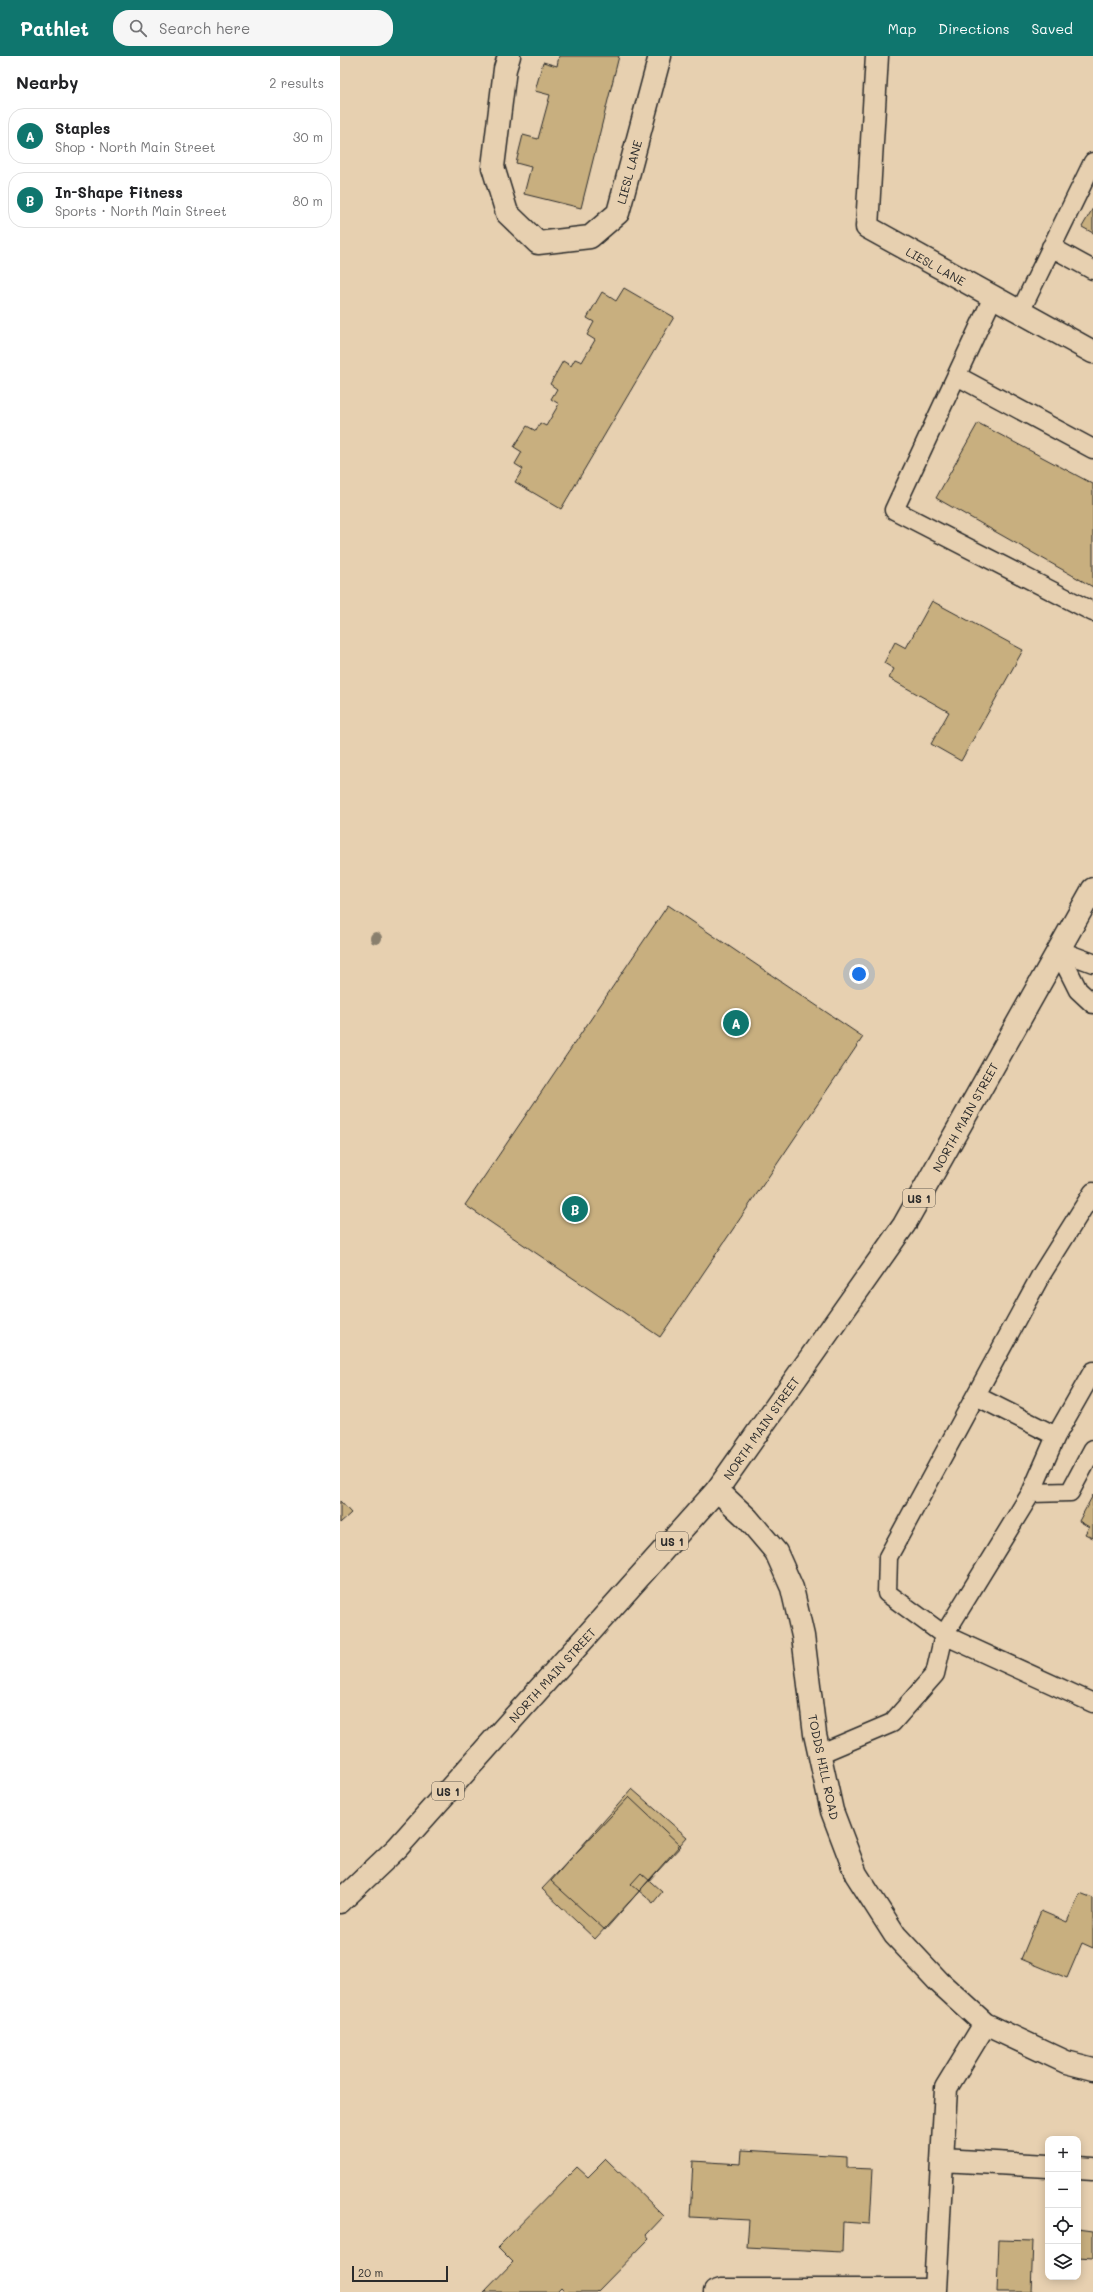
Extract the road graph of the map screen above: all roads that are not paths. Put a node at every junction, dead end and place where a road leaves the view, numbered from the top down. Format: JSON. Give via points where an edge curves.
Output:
{"nodes":[{"id":1,"x":509,"y":56,"type":"edge"},
{"id":2,"x":660,"y":56,"type":"edge"},
{"id":3,"x":877,"y":56,"type":"edge"},
{"id":4,"x":1093,"y":162,"type":"edge"},
{"id":5,"x":1051,"y":247,"type":"junction"},
{"id":6,"x":1093,"y":270,"type":"edge"},
{"id":7,"x":993,"y":297,"type":"junction"},
{"id":8,"x":1020,"y":312,"type":"junction"},
{"id":9,"x":1093,"y":352,"type":"edge"},
{"id":10,"x":956,"y":376,"type":"junction"},
{"id":11,"x":1093,"y":448,"type":"edge"},
{"id":12,"x":1093,"y":612,"type":"edge"},
{"id":13,"x":1093,"y":889,"type":"edge"},
{"id":14,"x":1058,"y":950,"type":"junction"},
{"id":15,"x":1093,"y":963,"type":"edge"},
{"id":16,"x":1093,"y":1004,"type":"edge"},
{"id":17,"x":1093,"y":1192,"type":"edge"},
{"id":18,"x":1093,"y":1371,"type":"edge"},
{"id":19,"x":976,"y":1396,"type":"junction"},
{"id":20,"x":1056,"y":1436,"type":"junction"},
{"id":21,"x":1093,"y":1450,"type":"edge"},
{"id":22,"x":717,"y":1490,"type":"junction"},
{"id":23,"x":1031,"y":1493,"type":"junction"},
{"id":24,"x":944,"y":1635,"type":"junction"},
{"id":25,"x":1093,"y":1703,"type":"edge"},
{"id":26,"x":819,"y":1754,"type":"junction"},
{"id":27,"x":340,"y":1902,"type":"edge"},
{"id":28,"x":985,"y":2024,"type":"junction"},
{"id":29,"x":1093,"y":2069,"type":"edge"},
{"id":30,"x":942,"y":2160,"type":"junction"},
{"id":31,"x":1045,"y":2166,"type":"edge"},
{"id":32,"x":1081,"y":2168,"type":"edge"},
{"id":33,"x":1093,"y":2169,"type":"edge"},
{"id":34,"x":935,"y":2291,"type":"edge"},
{"id":35,"x":715,"y":2292,"type":"edge"}],
"edges":[{"from":1,"to":2,"type":"street","name":"LIESL LANE","via":[[492,167],[507,213],[538,243],[590,237],[618,213]]},
{"from":3,"to":7,"type":"street","name":"LIESL LANE","via":[[867,227]]},
{"from":4,"to":5,"type":"lane"},
{"from":5,"to":6,"type":"lane"},
{"from":5,"to":8,"type":"lane"},
{"from":7,"to":8,"type":"street","name":"LIESL LANE"},
{"from":7,"to":10,"type":"lane"},
{"from":8,"to":9,"type":"street","name":"LIESL LANE"},
{"from":10,"to":11,"type":"lane"},
{"from":10,"to":12,"type":"lane","via":[[894,510]]},
{"from":13,"to":14,"type":"street","name":"NORTH MAIN STREET","number":"US 1"},
{"from":14,"to":15,"type":"lane"},
{"from":14,"to":16,"type":"lane","via":[[1078,990]]},
{"from":14,"to":22,"type":"street","name":"NORTH MAIN STREET","number":"US 1","via":[[904,1226]]},
{"from":17,"to":19,"type":"lane","via":[[1041,1275]]},
{"from":18,"to":20,"type":"lane"},
{"from":19,"to":20,"type":"lane"},
{"from":19,"to":24,"type":"lane","via":[[888,1557],[887,1594]]},
{"from":20,"to":23,"type":"lane"},
{"from":21,"to":23,"type":"lane","via":[[1070,1492]]},
{"from":22,"to":26,"type":"street","name":"TODDS HILL ROAD","via":[[748,1518],[776,1552],[792,1588],[803,1636]]},
{"from":22,"to":27,"type":"street","name":"NORTH MAIN STREET","number":"US 1","via":[[397,1848]]},
{"from":23,"to":24,"type":"lane"},
{"from":24,"to":25,"type":"lane"},
{"from":24,"to":26,"type":"lane","via":[[935,1674],[892,1723]]},
{"from":26,"to":28,"type":"street","name":"TODDS HILL ROAD","via":[[832,1811],[860,1880],[895,1935],[939,1982]]},
{"from":28,"to":29,"type":"street","name":"TODDS HILL ROAD","via":[[1066,2062]]},
{"from":28,"to":30,"type":"street","via":[[946,2088]]},
{"from":30,"to":31,"type":"street"},
{"from":30,"to":34,"type":"street"},
{"from":32,"to":33,"type":"street"},
{"from":34,"to":35,"type":"street"}]}
